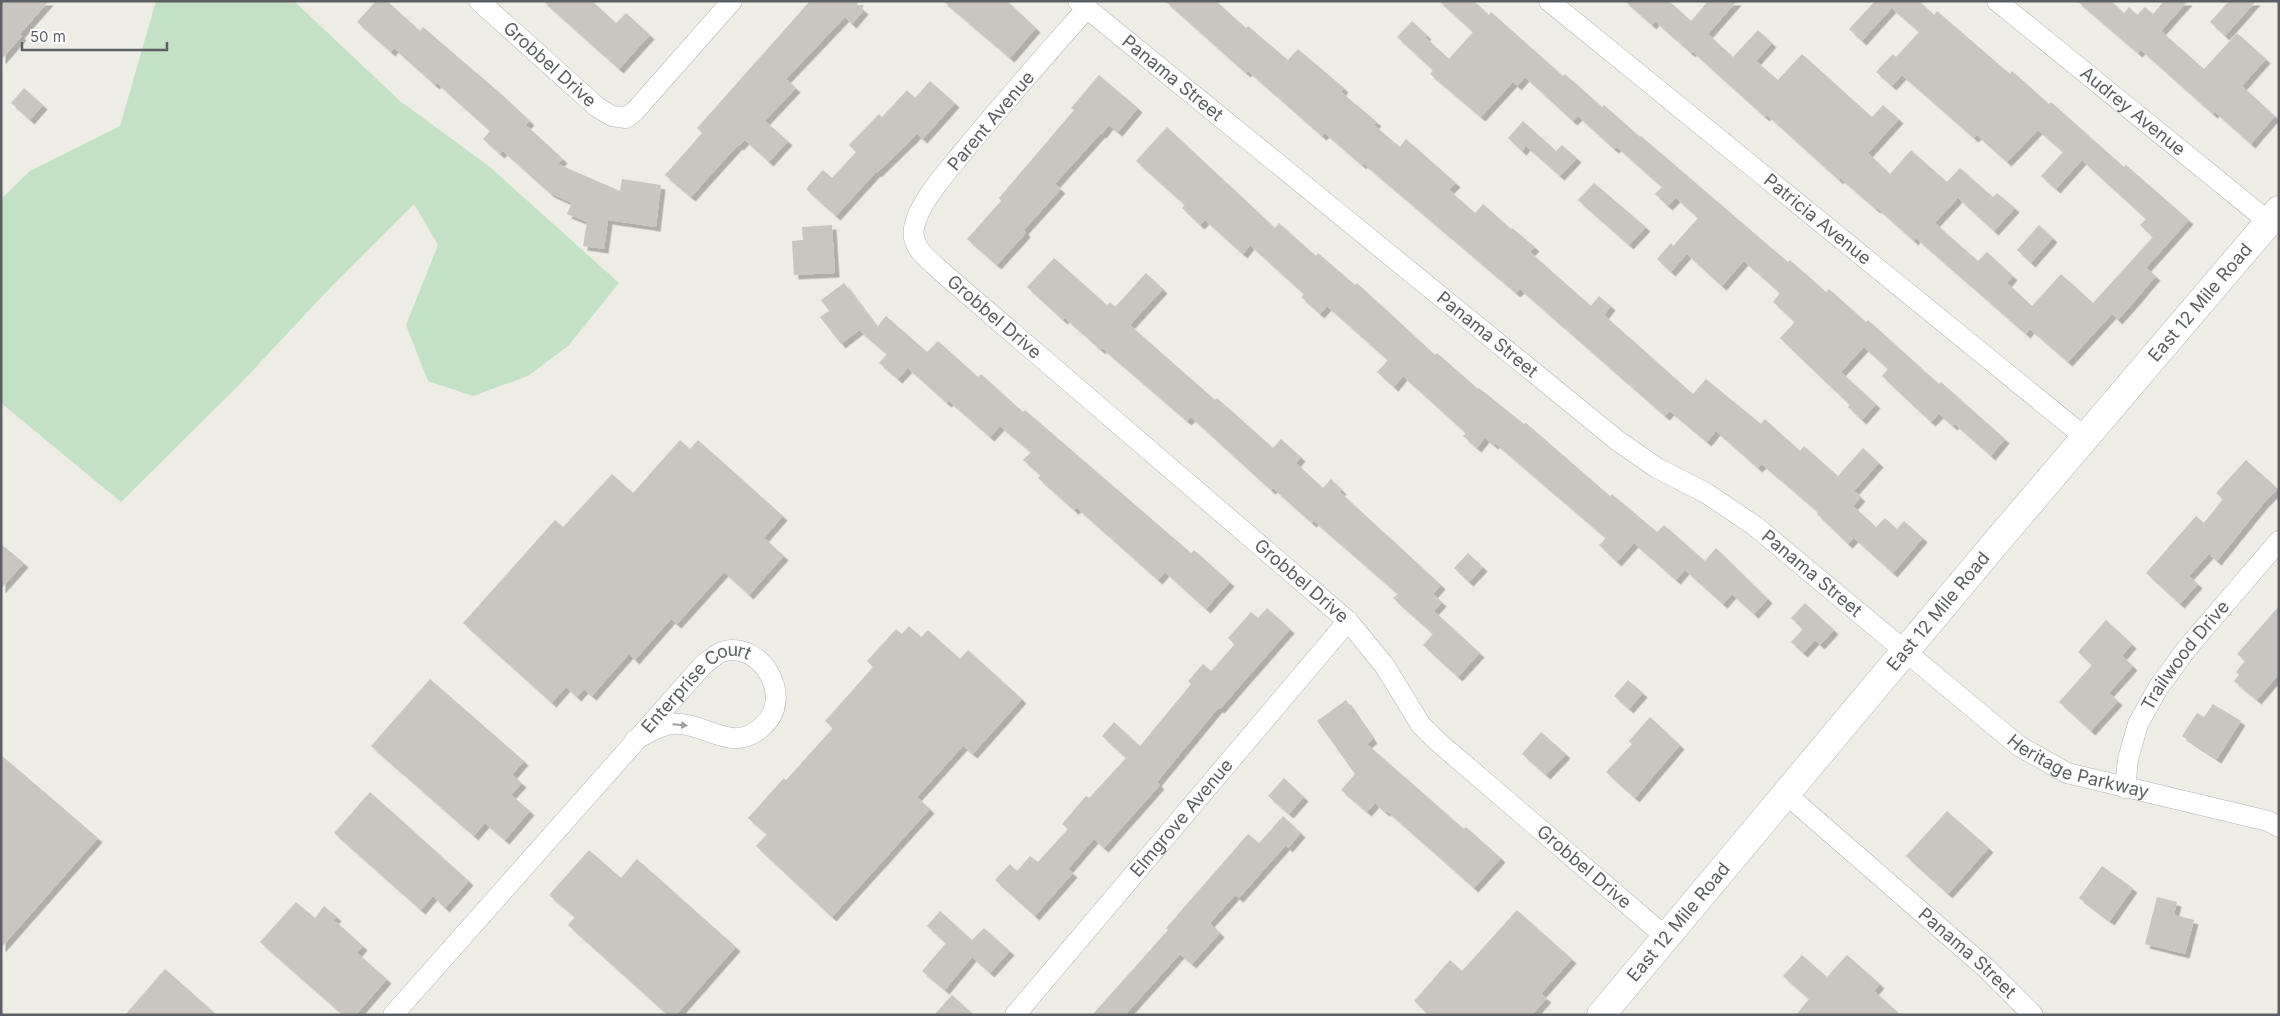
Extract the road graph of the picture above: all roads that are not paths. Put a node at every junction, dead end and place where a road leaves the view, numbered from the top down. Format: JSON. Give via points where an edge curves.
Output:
{"nodes":[{"id":1,"x":479,"y":1,"type":"edge"},
{"id":2,"x":732,"y":1,"type":"edge"},
{"id":3,"x":1549,"y":1,"type":"edge"},
{"id":4,"x":1997,"y":1,"type":"edge"},
{"id":5,"x":1082,"y":5,"type":"edge"},
{"id":6,"x":2274,"y":216,"type":"edge"},
{"id":7,"x":914,"y":243,"type":"joint"},
{"id":8,"x":2086,"y":438,"type":"junction"},
{"id":9,"x":2279,"y":541,"type":"edge"},
{"id":10,"x":1348,"y":621,"type":"junction"},
{"id":11,"x":1906,"y":651,"type":"junction"},
{"id":12,"x":635,"y":740,"type":"junction"},
{"id":13,"x":2125,"y":788,"type":"junction"},
{"id":14,"x":1786,"y":794,"type":"junction"},
{"id":15,"x":2279,"y":827,"type":"edge"},
{"id":16,"x":1667,"y":938,"type":"junction"},
{"id":17,"x":393,"y":1015,"type":"edge"},
{"id":18,"x":1015,"y":1015,"type":"edge"},
{"id":19,"x":1601,"y":1015,"type":"edge"},
{"id":20,"x":2033,"y":1015,"type":"edge"}],
"edges":[{"from":1,"to":2,"type":"street","name":"Grobbel Drive","via":[[597,107],[612,116],[626,118]]},
{"from":3,"to":8,"type":"street","name":"Patricia Avenue"},
{"from":4,"to":6,"type":"street","name":"Audrey Avenue"},
{"from":5,"to":7,"type":"street","name":"Parent Avenue","via":[[950,169],[918,217]]},
{"from":5,"to":11,"type":"street","name":"Panama Street","via":[[1611,436],[1657,468],[1706,493],[1755,526]]},
{"from":6,"to":8,"type":"main road","name":"East 12 Mile Road"},
{"from":7,"to":10,"type":"street","name":"Grobbel Drive","via":[[943,274]]},
{"from":8,"to":11,"type":"main road","name":"East 12 Mile Road"},
{"from":9,"to":13,"type":"street","name":"Trailwood Drive","via":[[2188,647],[2158,688],[2138,724],[2128,759]]},
{"from":10,"to":16,"type":"street","name":"Grobbel Drive","via":[[1384,665],[1421,725],[1437,741]]},
{"from":10,"to":18,"type":"street","name":"Elmgrove Avenue"},
{"from":11,"to":13,"type":"street","name":"Heritage Parkway","via":[[2019,746],[2067,773]]},
{"from":11,"to":14,"type":"main road","name":"East 12 Mile Road"},
{"from":12,"to":12,"type":"street","name":"Enterprise Court","one_way":true,"via":[[670,724],[681,724],[725,737],[745,738],[756,733],[770,719],[777,703],[775,684],[764,667],[751,656],[734,650],[725,651],[703,665]]},
{"from":12,"to":17,"type":"street","name":"Enterprise Court"},
{"from":13,"to":15,"type":"street","name":"Heritage Parkway","via":[[2268,821]]},
{"from":14,"to":16,"type":"main road","name":"East 12 Mile Road"},
{"from":14,"to":20,"type":"street","name":"Panama Street","via":[[1986,968]]},
{"from":16,"to":19,"type":"main road","name":"East 12 Mile Road"}]}
